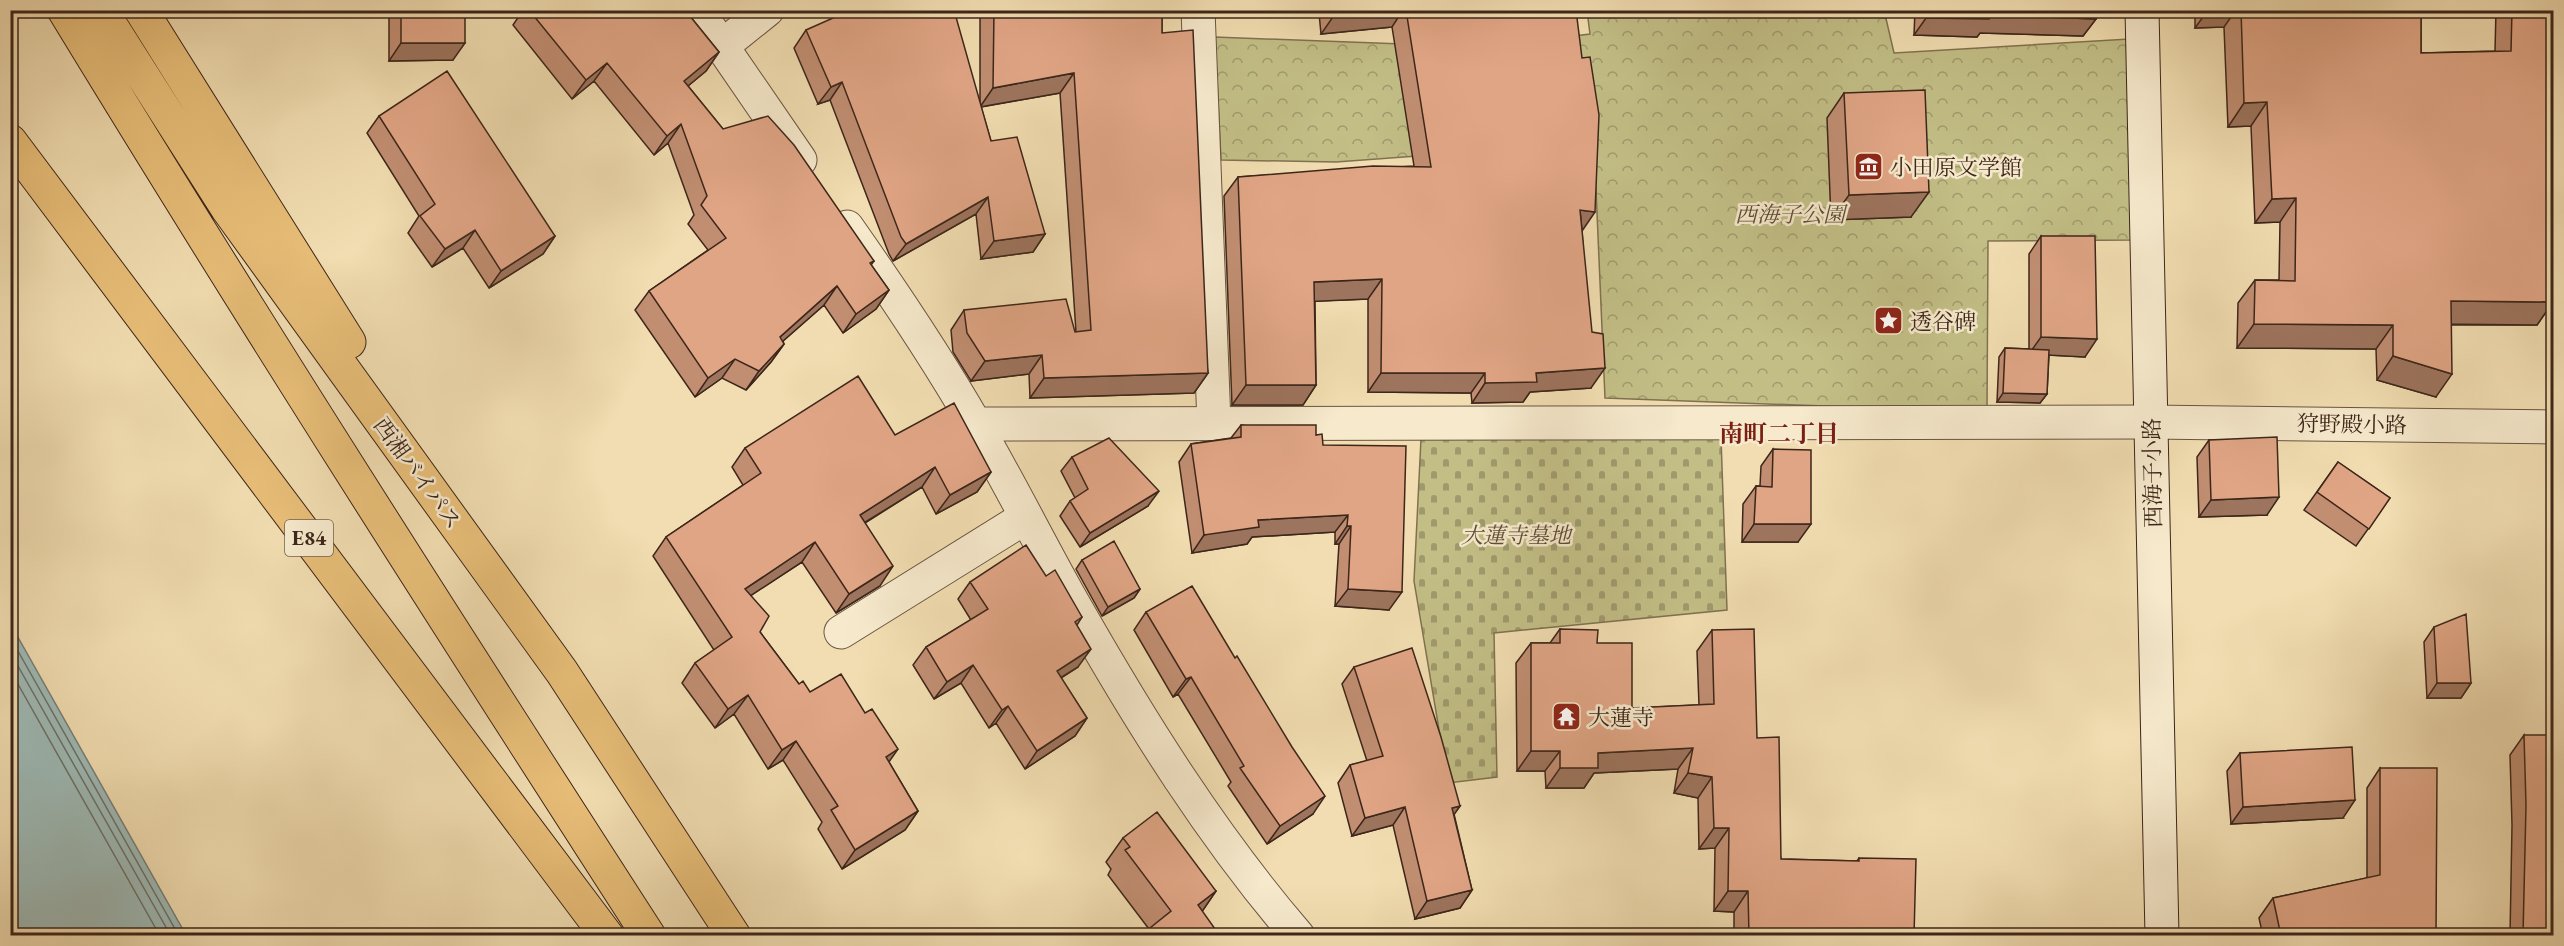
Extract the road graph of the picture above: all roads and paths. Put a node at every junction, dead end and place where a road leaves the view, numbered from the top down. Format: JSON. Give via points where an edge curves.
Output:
{"nodes":[{"id":1,"x":64,"y":10,"type":"edge"},
{"id":2,"x":101,"y":10,"type":"edge"},
{"id":3,"x":141,"y":10,"type":"edge"},
{"id":4,"x":697,"y":10,"type":"edge"},
{"id":5,"x":767,"y":10,"type":"edge"},
{"id":6,"x":1198,"y":10,"type":"edge"},
{"id":7,"x":2142,"y":10,"type":"edge"},
{"id":8,"x":721,"y":47,"type":"junction"},
{"id":9,"x":10,"y":141,"type":"edge"},
{"id":10,"x":2150,"y":422,"type":"junction"},
{"id":11,"x":1214,"y":423,"type":"junction"},
{"id":12,"x":976,"y":424,"type":"junction"},
{"id":13,"x":2553,"y":427,"type":"edge"},
{"id":14,"x":1026,"y":517,"type":"junction"},
{"id":15,"x":841,"y":632,"type":"dead end"},
{"id":16,"x":562,"y":672,"type":"junction"},
{"id":17,"x":607,"y":936,"type":"edge"},
{"id":18,"x":649,"y":936,"type":"edge"},
{"id":19,"x":734,"y":936,"type":"edge"},
{"id":20,"x":1298,"y":936,"type":"edge"},
{"id":21,"x":2162,"y":936,"type":"edge"}],
"edges":[{"from":1,"to":18,"type":"highway","via":[[398,547]]},
{"from":2,"to":16,"type":"highway","name":"西湘バイパス","via":[[227,208]]},
{"from":3,"to":16,"type":"highway","via":[[254,194]]},
{"from":4,"to":8,"type":"street"},
{"from":5,"to":8,"type":"street"},
{"from":6,"to":11,"type":"street"},
{"from":7,"to":10,"type":"street","name":"西海子小路"},
{"from":8,"to":12,"type":"street","via":[[901,305]]},
{"from":9,"to":17,"type":"highway","number":"E84"},
{"from":10,"to":11,"type":"street","name":"狩野殿小路"},
{"from":10,"to":13,"type":"street","name":"狩野殿小路"},
{"from":10,"to":21,"type":"street","name":"西海子小路"},
{"from":11,"to":12,"type":"street","name":"狩野殿小路"},
{"from":12,"to":14,"type":"street"},
{"from":14,"to":15,"type":"street"},
{"from":14,"to":20,"type":"street","via":[[1171,768]]},
{"from":16,"to":19,"type":"highway","name":"西湘バイパス"}]}
